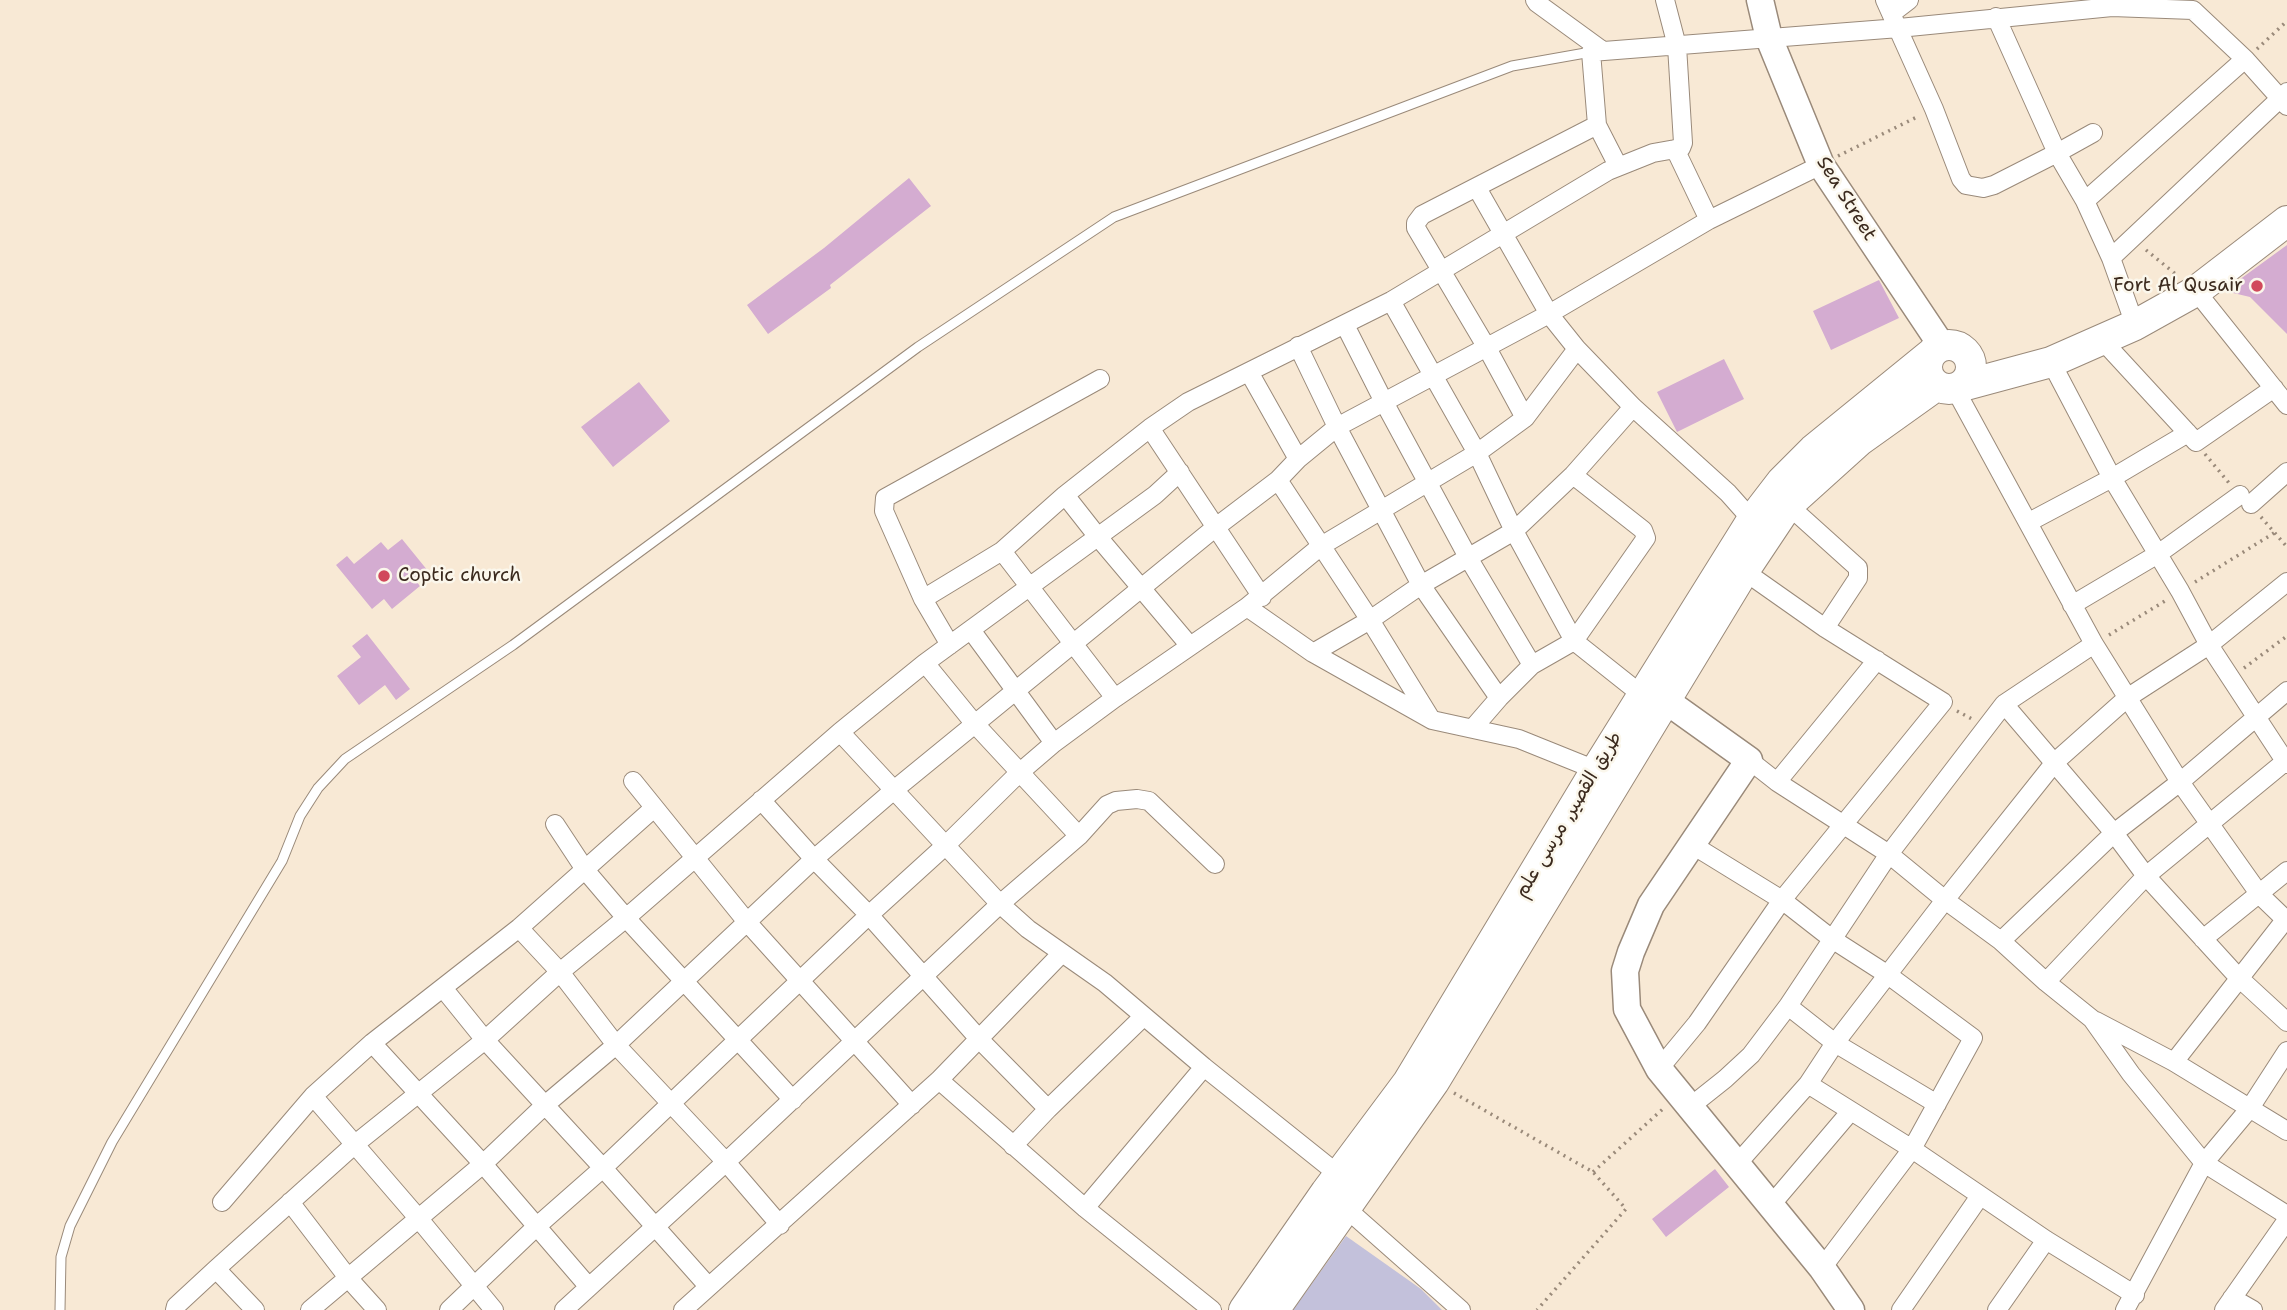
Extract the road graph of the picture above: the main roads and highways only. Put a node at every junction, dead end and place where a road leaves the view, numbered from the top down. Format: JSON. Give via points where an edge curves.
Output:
{"nodes":[{"id":1,"x":2287,"y":220,"type":"edge"},
{"id":2,"x":1937,"y":350,"type":"junction"},
{"id":3,"x":1951,"y":387,"type":"junction"},
{"id":4,"x":1654,"y":698,"type":"junction"},
{"id":5,"x":1337,"y":1192,"type":"junction"},
{"id":6,"x":1244,"y":1310,"type":"edge"},
{"id":7,"x":1274,"y":1310,"type":"edge"}],
"edges":[{"from":1,"to":3,"type":"main road","name":"طريق القصير, مرسى علم","via":[[2196,290],[2136,325],[2051,362]]},
{"from":2,"to":3,"type":"main road","via":[[1926,367],[1927,374]]},
{"from":2,"to":3,"type":"main road","via":[[1949,345],[1962,349],[1970,361],[1970,375]]},
{"from":2,"to":4,"type":"main road","name":"طريق القصير, مرسى علم","via":[[1814,450],[1783,481],[1752,520]]},
{"from":3,"to":4,"type":"main road","name":"طريق القصير, مرسى علم","via":[[1858,442],[1788,505]]},
{"from":4,"to":5,"type":"main road","name":"طريق القصير, مرسى علم","via":[[1595,770]]},
{"from":4,"to":5,"type":"main road","name":"طريق القصير, مرسى علم","via":[[1434,1082]]},
{"from":5,"to":6,"type":"main road","name":"طريق القصير, مرسى علم"},
{"from":5,"to":7,"type":"main road","name":"طريق القصير, مرسى علم"}]}
